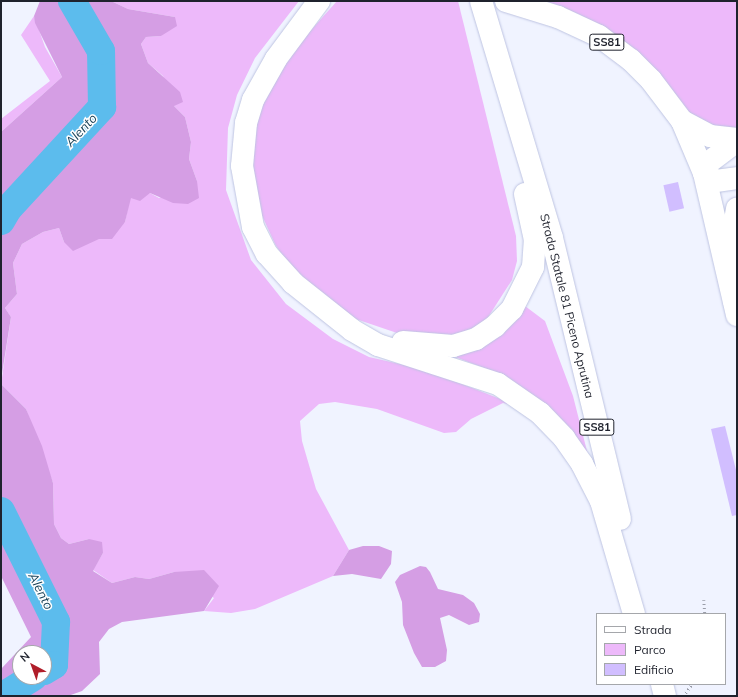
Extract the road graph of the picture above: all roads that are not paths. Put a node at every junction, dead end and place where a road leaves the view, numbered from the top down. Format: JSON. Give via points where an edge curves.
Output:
{"nodes":[{"id":1,"x":319,"y":1,"type":"edge"},
{"id":2,"x":327,"y":1,"type":"edge"},
{"id":3,"x":481,"y":1,"type":"edge"},
{"id":4,"x":496,"y":1,"type":"edge"},
{"id":5,"x":506,"y":1,"type":"edge"},
{"id":6,"x":307,"y":19,"type":"junction"},
{"id":7,"x":495,"y":49,"type":"junction"},
{"id":8,"x":682,"y":121,"type":"junction"},
{"id":9,"x":737,"y":140,"type":"edge"},
{"id":10,"x":704,"y":173,"type":"junction"},
{"id":11,"x":737,"y":178,"type":"edge"},
{"id":12,"x":737,"y":209,"type":"edge"},
{"id":13,"x":552,"y":238,"type":"junction"},
{"id":14,"x":319,"y":306,"type":"junction"},
{"id":15,"x":735,"y":308,"type":"edge"},
{"id":16,"x":634,"y":613,"type":"edge"},
{"id":17,"x":644,"y":613,"type":"edge"},
{"id":18,"x":663,"y":685,"type":"edge"},
{"id":19,"x":675,"y":695,"type":"edge"}],
"edges":[{"from":1,"to":6,"type":"main road"},
{"from":2,"to":6,"type":"main road"},
{"from":3,"to":7,"type":"main road","name":"Strada Statale 81 Piceno Aprutina"},
{"from":4,"to":13,"type":"main road"},
{"from":5,"to":8,"type":"main road","number":"SS81","via":[[558,17],[599,36],[646,75]]},
{"from":6,"to":14,"type":"main road","via":[[276,59],[253,100],[246,122],[242,166],[253,227],[267,254]]},
{"from":7,"to":13,"type":"main road","name":"Strada Statale 81 Piceno Aprutina","number":"SS81"},
{"from":7,"to":14,"type":"main road","via":[[535,240],[534,267],[512,309],[495,326],[476,339],[453,346],[414,344],[388,339]]},
{"from":8,"to":9,"type":"main road","via":[[710,136]]},
{"from":8,"to":10,"type":"main road","number":"SS81"},
{"from":9,"to":10,"type":"main road","via":[[707,164]]},
{"from":10,"to":11,"type":"main road","via":[[716,181]]},
{"from":10,"to":15,"type":"main road"},
{"from":12,"to":15,"type":"main road","via":[[730,248]]},
{"from":13,"to":17,"type":"main road","name":"Strada Statale 81 Piceno Aprutina","number":"SS81","via":[[579,357]]},
{"from":14,"to":16,"type":"main road","via":[[378,345],[498,384],[540,413],[564,438],[582,464],[601,501]]},
{"from":18,"to":19,"type":"main road"}]}
